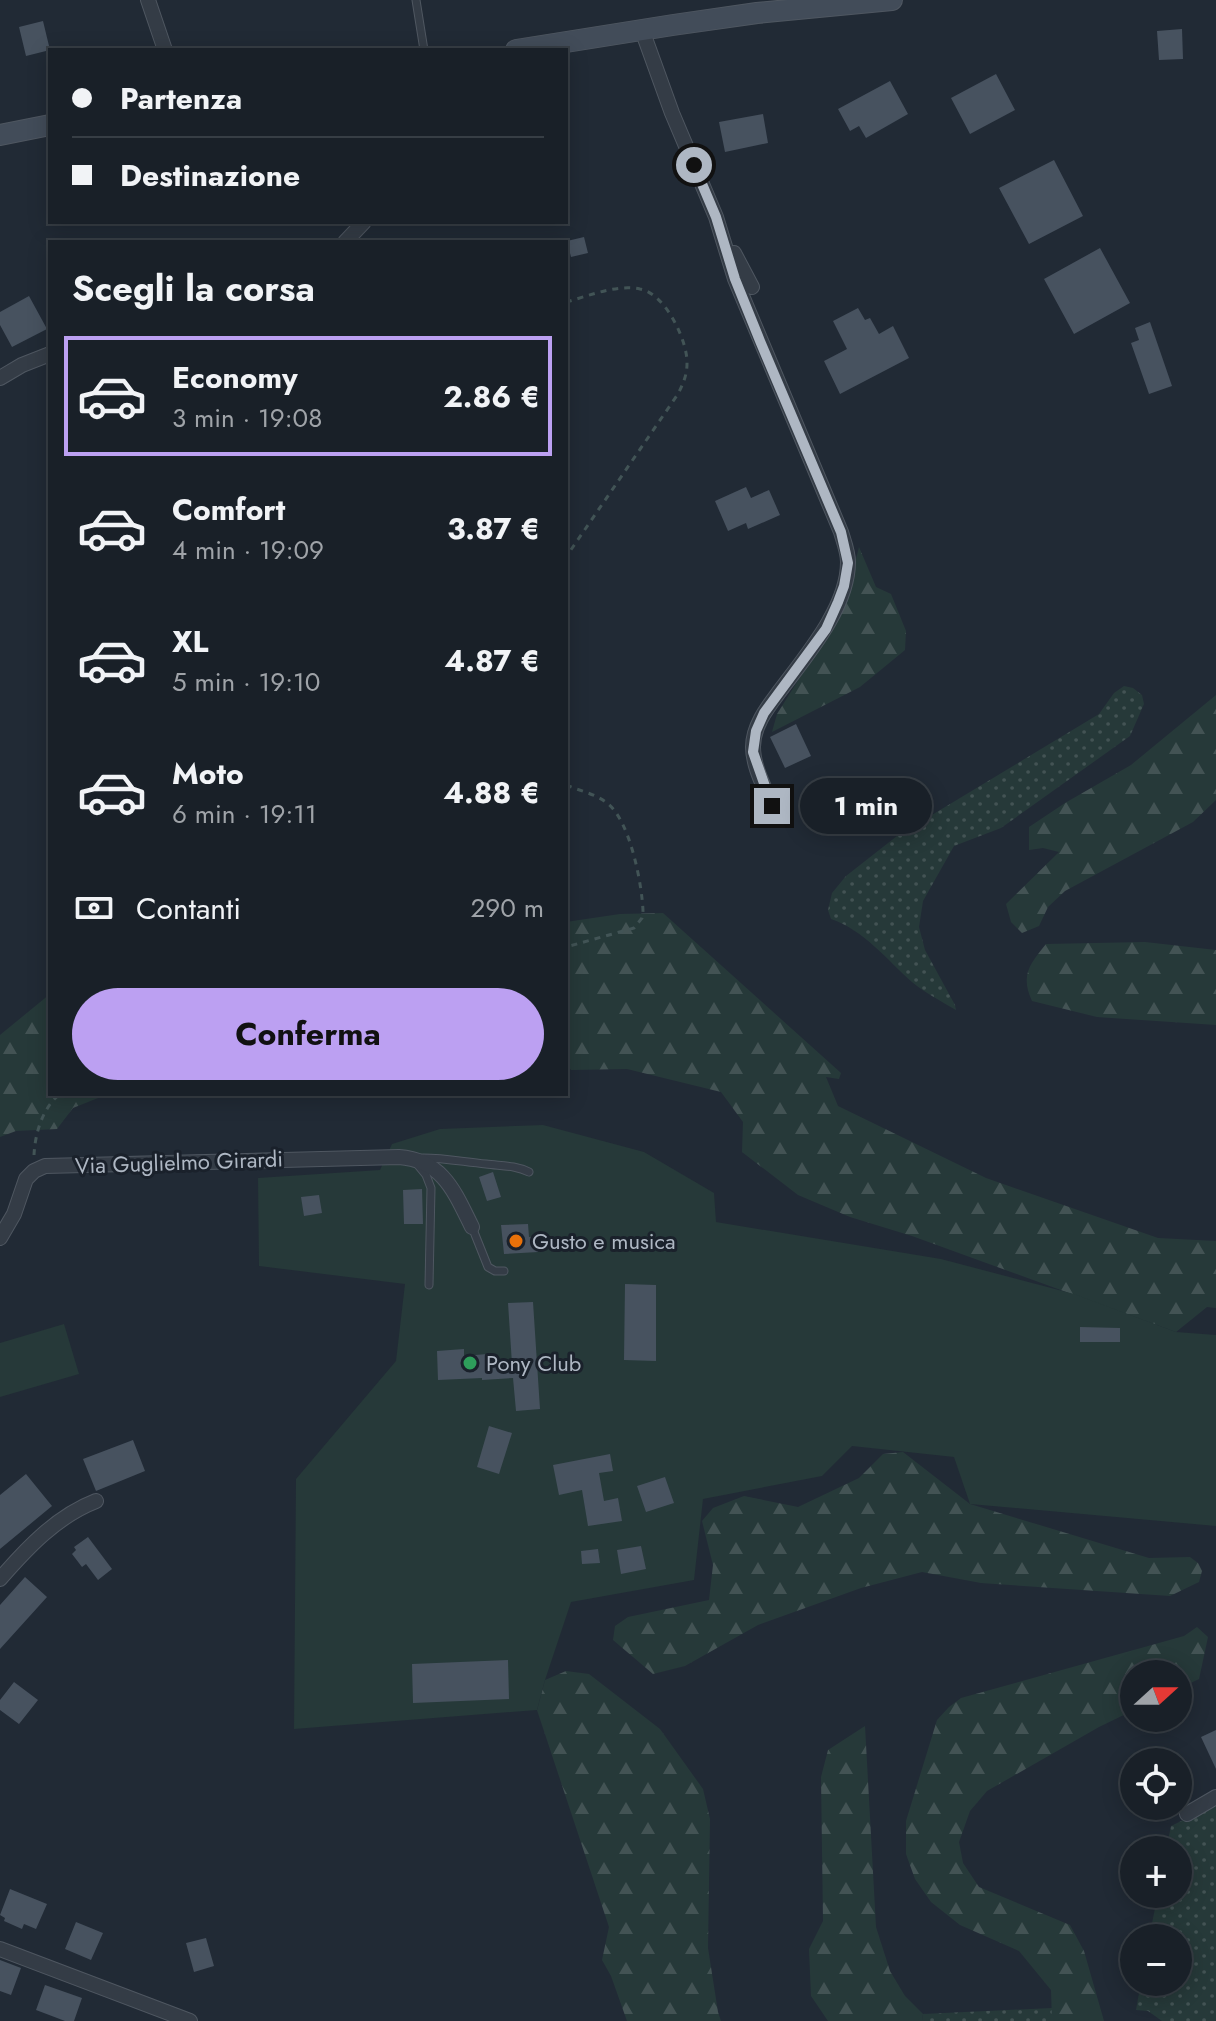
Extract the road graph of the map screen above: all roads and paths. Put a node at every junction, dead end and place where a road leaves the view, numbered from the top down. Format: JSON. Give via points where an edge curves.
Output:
{"nodes":[{"id":1,"x":148,"y":0,"type":"edge"},
{"id":2,"x":416,"y":0,"type":"edge"},
{"id":3,"x":892,"y":0,"type":"edge"},
{"id":4,"x":642,"y":30,"type":"junction"},
{"id":5,"x":164,"y":48,"type":"edge"},
{"id":6,"x":424,"y":48,"type":"edge"},
{"id":7,"x":529,"y":48,"type":"edge"},
{"id":8,"x":48,"y":125,"type":"edge"},
{"id":9,"x":0,"y":135,"type":"edge"},
{"id":10,"x":716,"y":217,"type":"junction"},
{"id":11,"x":362,"y":224,"type":"edge"},
{"id":12,"x":347,"y":240,"type":"edge"},
{"id":13,"x":752,"y":287,"type":"dead end"},
{"id":14,"x":568,"y":301,"type":"edge"},
{"id":15,"x":48,"y":355,"type":"edge"},
{"id":16,"x":0,"y":378,"type":"edge"},
{"id":17,"x":568,"y":554,"type":"edge"},
{"id":18,"x":568,"y":786,"type":"edge"},
{"id":19,"x":772,"y":806,"type":"dead end"},
{"id":20,"x":568,"y":946,"type":"edge"},
{"id":21,"x":58,"y":1096,"type":"edge"},
{"id":22,"x":409,"y":1158,"type":"junction"},
{"id":23,"x":34,"y":1171,"type":"junction"},
{"id":24,"x":529,"y":1172,"type":"dead end"},
{"id":25,"x":472,"y":1227,"type":"joint"},
{"id":26,"x":0,"y":1238,"type":"edge"},
{"id":27,"x":504,"y":1271,"type":"dead end"},
{"id":28,"x":429,"y":1285,"type":"dead end"},
{"id":29,"x":96,"y":1501,"type":"dead end"},
{"id":30,"x":0,"y":1579,"type":"edge"},
{"id":31,"x":1216,"y":1797,"type":"edge"},
{"id":32,"x":1192,"y":1811,"type":"edge"},
{"id":33,"x":0,"y":1949,"type":"edge"},
{"id":34,"x":190,"y":2021,"type":"edge"}],
"edges":[{"from":1,"to":5,"type":"street"},
{"from":2,"to":6,"type":"lane"},
{"from":3,"to":4,"type":"main road"},
{"from":4,"to":7,"type":"main road"},
{"from":4,"to":10,"type":"street"},
{"from":8,"to":9,"type":"main road"},
{"from":10,"to":13,"type":"street"},
{"from":10,"to":19,"type":"street","via":[[735,279],[841,532],[848,563],[826,629],[756,731],[753,752]]},
{"from":11,"to":12,"type":"street"},
{"from":14,"to":17,"type":"path","via":[[615,289],[651,293],[678,330],[687,359],[678,394]]},
{"from":15,"to":16,"type":"street"},
{"from":18,"to":20,"type":"path","via":[[604,800],[616,812],[635,861],[643,911],[634,928]]},
{"from":21,"to":23,"type":"path","via":[[37,1134]]},
{"from":22,"to":23,"type":"street","name":"Via Guglielmo Girardi","via":[[50,1166]]},
{"from":22,"to":24,"type":"lane","name":"Via Guglielmo Girardi","via":[[457,1159]]},
{"from":22,"to":25,"type":"street","name":"Via Guglielmo Girardi","via":[[442,1176]]},
{"from":22,"to":28,"type":"lane","via":[[423,1170],[431,1188]]},
{"from":23,"to":26,"type":"street"},
{"from":25,"to":27,"type":"lane","name":"Via Guglielmo Girardi","via":[[488,1267]]},
{"from":29,"to":30,"type":"street","via":[[57,1522]]},
{"from":31,"to":32,"type":"street"},
{"from":33,"to":34,"type":"street"}]}
